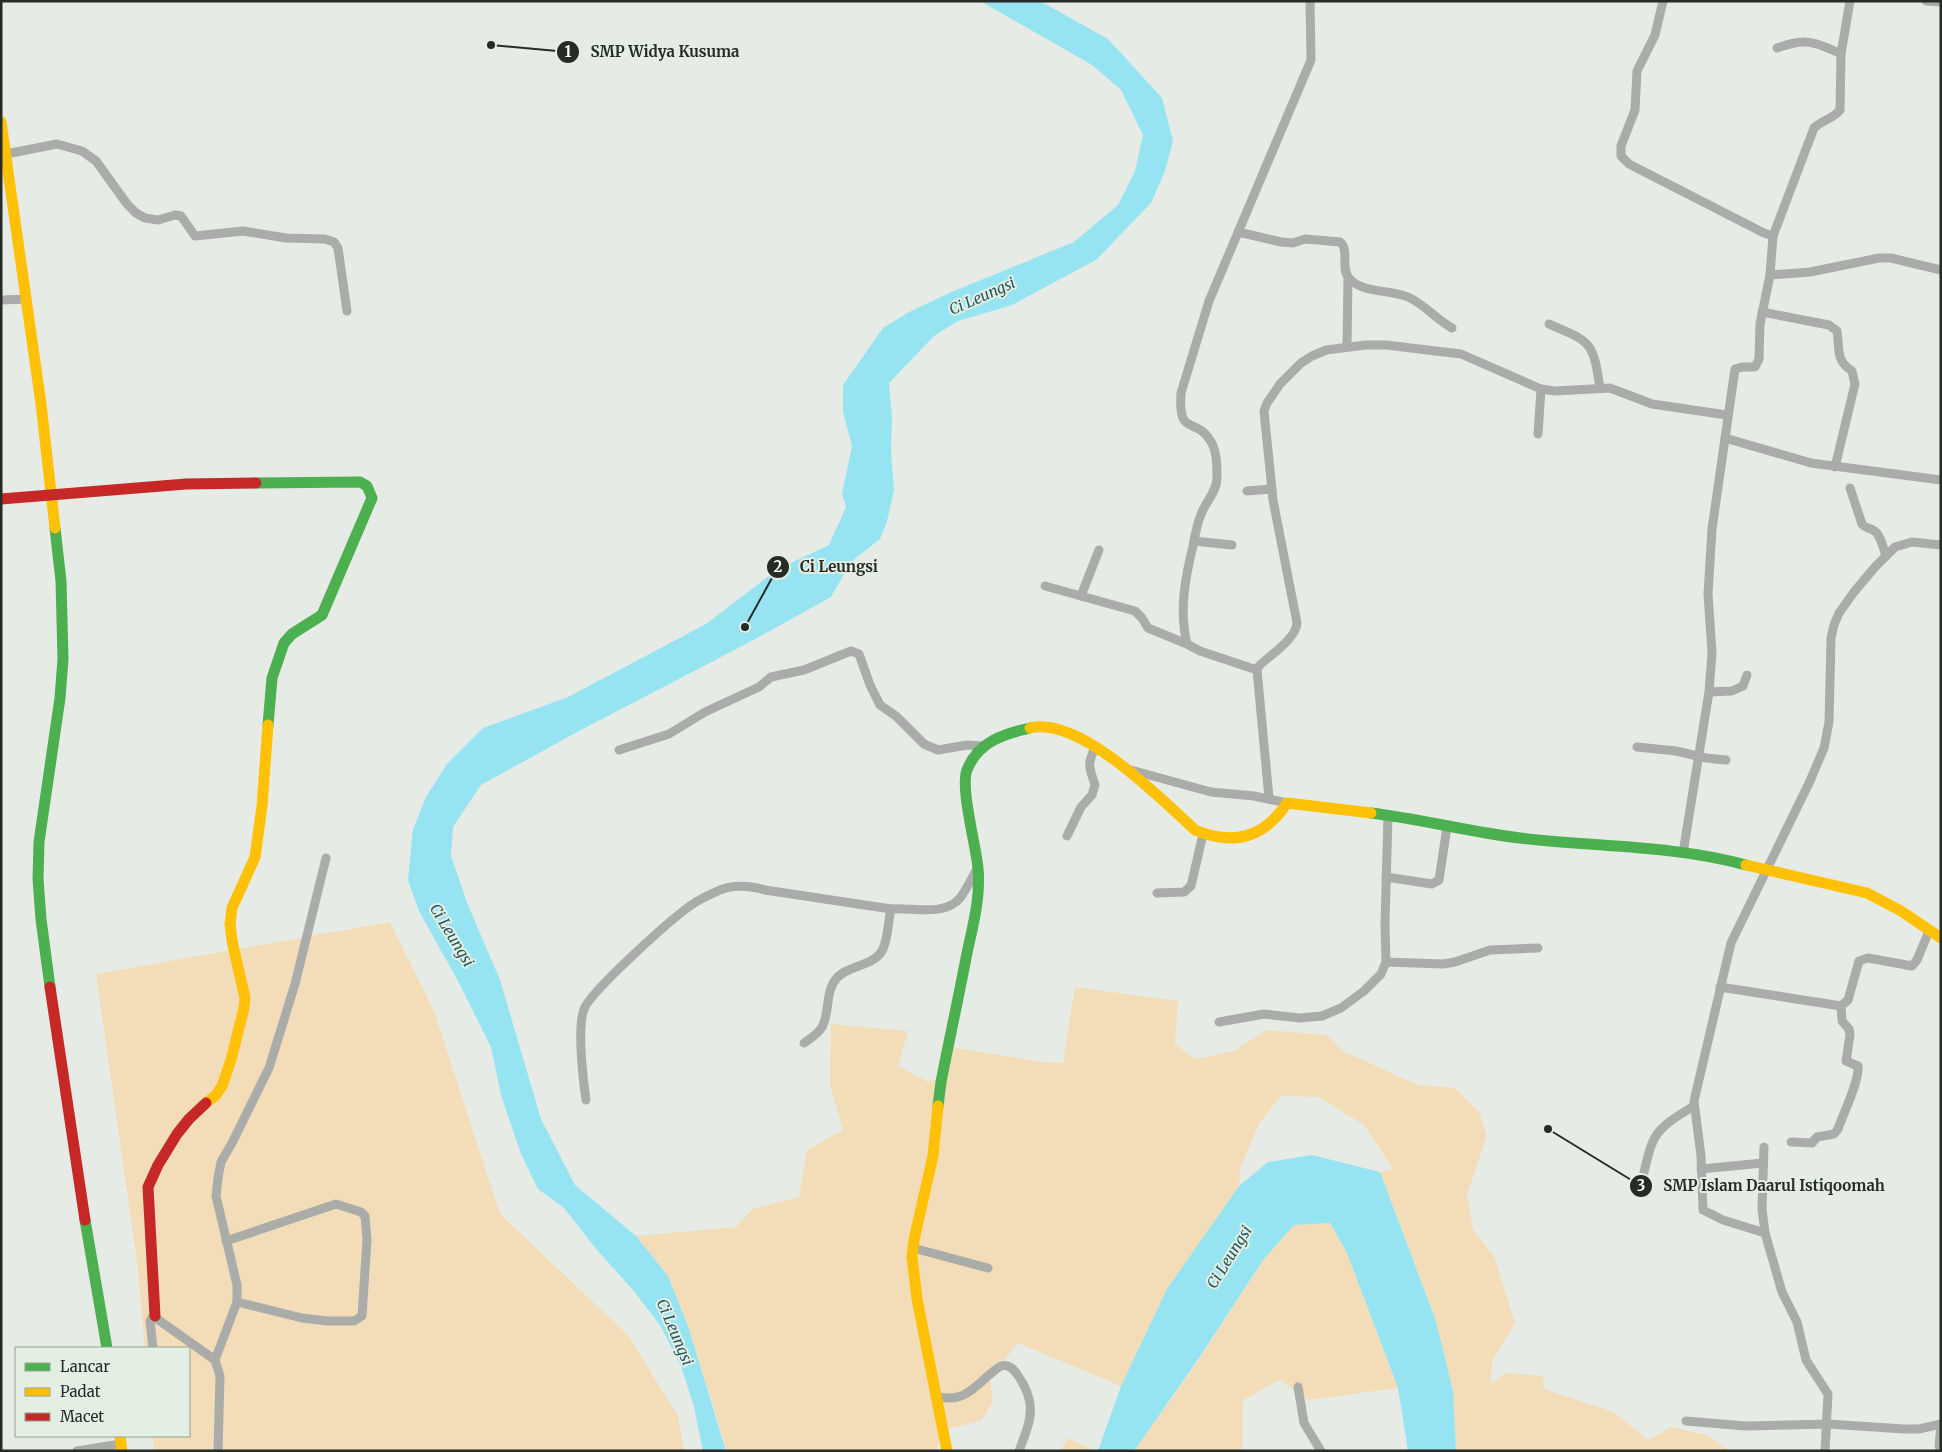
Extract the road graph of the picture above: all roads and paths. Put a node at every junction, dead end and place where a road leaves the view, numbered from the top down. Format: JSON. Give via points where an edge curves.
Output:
{"nodes":[{"id":1,"x":1310,"y":1,"type":"edge"},
{"id":2,"x":1663,"y":1,"type":"edge"},
{"id":3,"x":1850,"y":1,"type":"edge"},
{"id":4,"x":1926,"y":1,"type":"edge"},
{"id":5,"x":1941,"y":2,"type":"edge"},
{"id":6,"x":1777,"y":48,"type":"dead end"},
{"id":7,"x":1841,"y":54,"type":"junction"},
{"id":8,"x":1,"y":122,"type":"edge"},
{"id":9,"x":6,"y":154,"type":"junction"},
{"id":10,"x":1238,"y":232,"type":"junction"},
{"id":11,"x":1773,"y":236,"type":"junction"},
{"id":12,"x":1941,"y":270,"type":"edge"},
{"id":13,"x":1770,"y":275,"type":"junction"},
{"id":14,"x":1348,"y":277,"type":"junction"},
{"id":15,"x":27,"y":299,"type":"junction"},
{"id":16,"x":1,"y":300,"type":"edge"},
{"id":17,"x":347,"y":311,"type":"dead end"},
{"id":18,"x":1762,"y":312,"type":"junction"},
{"id":19,"x":1549,"y":324,"type":"dead end"},
{"id":20,"x":1452,"y":328,"type":"dead end"},
{"id":21,"x":1347,"y":347,"type":"junction"},
{"id":22,"x":1600,"y":388,"type":"junction"},
{"id":23,"x":1541,"y":389,"type":"junction"},
{"id":24,"x":1727,"y":415,"type":"junction"},
{"id":25,"x":1538,"y":434,"type":"dead end"},
{"id":26,"x":1725,"y":438,"type":"junction"},
{"id":27,"x":1835,"y":466,"type":"junction"},
{"id":28,"x":1941,"y":480,"type":"edge"},
{"id":29,"x":1850,"y":488,"type":"dead end"},
{"id":30,"x":1272,"y":489,"type":"junction"},
{"id":31,"x":1247,"y":491,"type":"dead end"},
{"id":32,"x":52,"y":494,"type":"junction"},
{"id":33,"x":1,"y":499,"type":"edge"},
{"id":34,"x":1194,"y":541,"type":"junction"},
{"id":35,"x":1232,"y":544,"type":"dead end"},
{"id":36,"x":1941,"y":544,"type":"edge"},
{"id":37,"x":1099,"y":550,"type":"dead end"},
{"id":38,"x":1886,"y":556,"type":"junction"},
{"id":39,"x":1044,"y":586,"type":"dead end"},
{"id":40,"x":1081,"y":596,"type":"junction"},
{"id":41,"x":1187,"y":644,"type":"junction"},
{"id":42,"x":1257,"y":670,"type":"junction"},
{"id":43,"x":1747,"y":675,"type":"dead end"},
{"id":44,"x":1708,"y":692,"type":"junction"},
{"id":45,"x":982,"y":746,"type":"junction"},
{"id":46,"x":1638,"y":747,"type":"dead end"},
{"id":47,"x":1095,"y":748,"type":"junction"},
{"id":48,"x":619,"y":750,"type":"dead end"},
{"id":49,"x":1699,"y":757,"type":"junction"},
{"id":50,"x":1726,"y":760,"type":"dead end"},
{"id":51,"x":1127,"y":769,"type":"junction"},
{"id":52,"x":1269,"y":798,"type":"junction"},
{"id":53,"x":1287,"y":804,"type":"junction"},
{"id":54,"x":1388,"y":815,"type":"junction"},
{"id":55,"x":1447,"y":826,"type":"junction"},
{"id":56,"x":1203,"y":834,"type":"junction"},
{"id":57,"x":1067,"y":836,"type":"dead end"},
{"id":58,"x":1683,"y":853,"type":"junction"},
{"id":59,"x":326,"y":858,"type":"dead end"},
{"id":60,"x":978,"y":866,"type":"junction"},
{"id":61,"x":1766,"y":870,"type":"junction"},
{"id":62,"x":1386,"y":877,"type":"junction"},
{"id":63,"x":1157,"y":893,"type":"dead end"},
{"id":64,"x":891,"y":909,"type":"junction"},
{"id":65,"x":1928,"y":931,"type":"junction"},
{"id":66,"x":1941,"y":938,"type":"edge"},
{"id":67,"x":1538,"y":948,"type":"dead end"},
{"id":68,"x":1386,"y":962,"type":"junction"},
{"id":69,"x":1720,"y":987,"type":"junction"},
{"id":70,"x":1842,"y":1006,"type":"junction"},
{"id":71,"x":1219,"y":1022,"type":"dead end"},
{"id":72,"x":804,"y":1043,"type":"dead end"},
{"id":73,"x":586,"y":1100,"type":"dead end"},
{"id":74,"x":1694,"y":1106,"type":"junction"},
{"id":75,"x":1791,"y":1142,"type":"dead end"},
{"id":76,"x":1764,"y":1147,"type":"dead end"},
{"id":77,"x":1763,"y":1163,"type":"junction"},
{"id":78,"x":1701,"y":1170,"type":"junction"},
{"id":79,"x":1642,"y":1181,"type":"dead end"},
{"id":80,"x":1765,"y":1233,"type":"junction"},
{"id":81,"x":226,"y":1241,"type":"junction"},
{"id":82,"x":913,"y":1248,"type":"junction"},
{"id":83,"x":988,"y":1268,"type":"dead end"},
{"id":84,"x":237,"y":1302,"type":"junction"},
{"id":85,"x":155,"y":1316,"type":"junction"},
{"id":86,"x":107,"y":1347,"type":"edge"},
{"id":87,"x":153,"y":1347,"type":"edge"},
{"id":88,"x":214,"y":1360,"type":"junction"},
{"id":89,"x":1298,"y":1387,"type":"dead end"},
{"id":90,"x":935,"y":1396,"type":"junction"},
{"id":91,"x":1686,"y":1421,"type":"dead end"},
{"id":92,"x":1828,"y":1424,"type":"junction"},
{"id":93,"x":1941,"y":1425,"type":"edge"},
{"id":94,"x":121,"y":1444,"type":"edge"},
{"id":95,"x":1941,"y":1449,"type":"edge"},
{"id":96,"x":77,"y":1451,"type":"edge"},
{"id":97,"x":218,"y":1451,"type":"edge"},
{"id":98,"x":947,"y":1451,"type":"edge"},
{"id":99,"x":1019,"y":1451,"type":"edge"},
{"id":100,"x":1321,"y":1451,"type":"edge"},
{"id":101,"x":1826,"y":1451,"type":"edge"}],
"edges":[{"from":1,"to":10,"type":"street","via":[[1311,60]]},
{"from":2,"to":11,"type":"street","via":[[1654,35],[1637,71],[1635,110],[1621,146],[1621,156],[1646,173]]},
{"from":3,"to":7,"type":"street"},
{"from":4,"to":5,"type":"street"},
{"from":6,"to":7,"type":"street","via":[[1808,42]]},
{"from":7,"to":11,"type":"street","via":[[1840,110],[1814,128]]},
{"from":8,"to":9,"type":"street"},
{"from":9,"to":15,"type":"street"},
{"from":9,"to":17,"type":"street","via":[[57,144],[82,151],[96,161],[136,213],[158,220],[178,215],[195,236],[243,231],[334,242],[338,248]]},
{"from":10,"to":14,"type":"street","via":[[1281,242],[1305,239],[1340,242],[1345,249]]},
{"from":10,"to":34,"type":"street","via":[[1209,301],[1181,394],[1182,418],[1210,439],[1216,459],[1214,491],[1202,512]]},
{"from":11,"to":13,"type":"street"},
{"from":12,"to":13,"type":"street","via":[[1879,258],[1810,272]]},
{"from":13,"to":18,"type":"street"},
{"from":14,"to":20,"type":"street","via":[[1362,286],[1406,296]]},
{"from":14,"to":21,"type":"street"},
{"from":15,"to":16,"type":"street"},
{"from":15,"to":32,"type":"street"},
{"from":18,"to":24,"type":"street","via":[[1758,362],[1755,367],[1735,369]]},
{"from":18,"to":27,"type":"street","via":[[1829,325],[1837,331],[1840,360],[1852,371],[1855,384]]},
{"from":19,"to":22,"type":"street","via":[[1581,338],[1587,344],[1595,359]]},
{"from":21,"to":23,"type":"street","via":[[1386,345],[1460,354]]},
{"from":21,"to":30,"type":"street","via":[[1326,350],[1301,363],[1267,403],[1264,419]]},
{"from":22,"to":23,"type":"street"},
{"from":22,"to":24,"type":"street","via":[[1627,393],[1652,404]]},
{"from":23,"to":25,"type":"street"},
{"from":24,"to":26,"type":"street"},
{"from":26,"to":27,"type":"street","via":[[1811,463]]},
{"from":26,"to":44,"type":"street","via":[[1712,529],[1708,594],[1712,653]]},
{"from":27,"to":28,"type":"street"},
{"from":29,"to":38,"type":"street","via":[[1862,524],[1878,534]]},
{"from":30,"to":31,"type":"street"},
{"from":30,"to":42,"type":"street","via":[[1296,628],[1292,636]]},
{"from":32,"to":33,"type":"street"},
{"from":32,"to":85,"type":"street","via":[[186,484],[347,480],[367,486],[372,498],[322,615],[284,643],[272,678],[255,857],[232,908],[230,924],[244,1008],[222,1086],[176,1134],[148,1187]]},
{"from":32,"to":86,"type":"street","via":[[61,581],[63,659],[39,842],[38,879],[62,1074]]},
{"from":34,"to":35,"type":"street"},
{"from":34,"to":41,"type":"street","via":[[1184,580],[1183,620]]},
{"from":36,"to":38,"type":"street","via":[[1912,542],[1895,547]]},
{"from":37,"to":40,"type":"street"},
{"from":38,"to":61,"type":"street","via":[[1850,598],[1834,625],[1829,722],[1824,748]]},
{"from":39,"to":40,"type":"street"},
{"from":40,"to":41,"type":"street","via":[[1135,611],[1148,628]]},
{"from":41,"to":42,"type":"street"},
{"from":42,"to":52,"type":"street"},
{"from":43,"to":44,"type":"street","via":[[1739,688]]},
{"from":44,"to":49,"type":"street"},
{"from":45,"to":47,"type":"street","via":[[1006,733],[1037,726],[1066,731]]},
{"from":45,"to":48,"type":"street","via":[[938,750],[924,744],[880,704],[859,654],[851,650],[804,670],[771,677],[759,687],[705,712],[669,734]]},
{"from":45,"to":60,"type":"street","via":[[969,765],[965,780]]},
{"from":46,"to":49,"type":"street","via":[[1684,752]]},
{"from":47,"to":51,"type":"street"},
{"from":47,"to":57,"type":"street","via":[[1089,763],[1095,785],[1092,795],[1081,807]]},
{"from":49,"to":50,"type":"street"},
{"from":49,"to":58,"type":"street"},
{"from":51,"to":52,"type":"street","via":[[1211,792]]},
{"from":51,"to":56,"type":"street"},
{"from":52,"to":53,"type":"street"},
{"from":53,"to":54,"type":"street"},
{"from":53,"to":56,"type":"street","via":[[1278,818],[1247,837],[1221,839]]},
{"from":54,"to":55,"type":"street"},
{"from":54,"to":62,"type":"street"},
{"from":55,"to":58,"type":"street","via":[[1519,838]]},
{"from":55,"to":62,"type":"street","via":[[1441,876],[1436,883]]},
{"from":56,"to":63,"type":"street","via":[[1191,886],[1184,892]]},
{"from":58,"to":61,"type":"street","via":[[1725,859]]},
{"from":59,"to":81,"type":"street","via":[[295,984],[269,1068],[221,1162],[216,1196]]},
{"from":60,"to":64,"type":"street","via":[[960,898],[950,906]]},
{"from":60,"to":82,"type":"street","via":[[978,900],[941,1082],[929,1178]]},
{"from":61,"to":65,"type":"street","via":[[1867,893],[1901,911]]},
{"from":61,"to":69,"type":"street","via":[[1732,943]]},
{"from":62,"to":68,"type":"street"},
{"from":64,"to":72,"type":"street","via":[[881,952],[836,978],[822,1026]]},
{"from":64,"to":73,"type":"street","via":[[753,886],[722,889],[693,903],[588,1002],[582,1020]]},
{"from":65,"to":66,"type":"street"},
{"from":65,"to":70,"type":"street","via":[[1912,966],[1868,958],[1859,962],[1848,1000]]},
{"from":67,"to":68,"type":"street","via":[[1490,950],[1443,964]]},
{"from":68,"to":71,"type":"street","via":[[1381,974],[1364,991],[1341,1008],[1322,1016],[1300,1018],[1264,1014]]},
{"from":69,"to":70,"type":"street"},
{"from":69,"to":74,"type":"street"},
{"from":70,"to":75,"type":"street","via":[[1842,1021],[1850,1035],[1846,1061],[1856,1064],[1859,1070],[1852,1092],[1834,1134],[1817,1137],[1812,1143]]},
{"from":74,"to":78,"type":"street"},
{"from":74,"to":79,"type":"street","via":[[1659,1129],[1653,1138]]},
{"from":76,"to":77,"type":"street"},
{"from":77,"to":78,"type":"street"},
{"from":77,"to":80,"type":"street"},
{"from":78,"to":80,"type":"street","via":[[1703,1210]]},
{"from":80,"to":92,"type":"street","via":[[1782,1292],[1798,1322],[1806,1360],[1828,1394]]},
{"from":81,"to":84,"type":"street","via":[[237,1285]]},
{"from":81,"to":84,"type":"street","via":[[336,1204],[365,1216],[367,1240],[362,1316],[354,1321],[302,1318]]},
{"from":82,"to":83,"type":"street"},
{"from":82,"to":90,"type":"street","via":[[912,1266]]},
{"from":84,"to":88,"type":"street"},
{"from":85,"to":87,"type":"street","via":[[150,1321]]},
{"from":85,"to":88,"type":"street"},
{"from":88,"to":97,"type":"street","via":[[220,1376]]},
{"from":89,"to":100,"type":"street","via":[[1304,1423]]},
{"from":90,"to":98,"type":"street"},
{"from":90,"to":99,"type":"street","via":[[951,1400],[961,1397],[998,1368],[1013,1368],[1030,1396],[1027,1431]]},
{"from":91,"to":92,"type":"street","via":[[1745,1426]]},
{"from":92,"to":93,"type":"street","via":[[1904,1429]]},
{"from":92,"to":101,"type":"street"},
{"from":93,"to":95,"type":"street"},
{"from":94,"to":96,"type":"street"}]}
